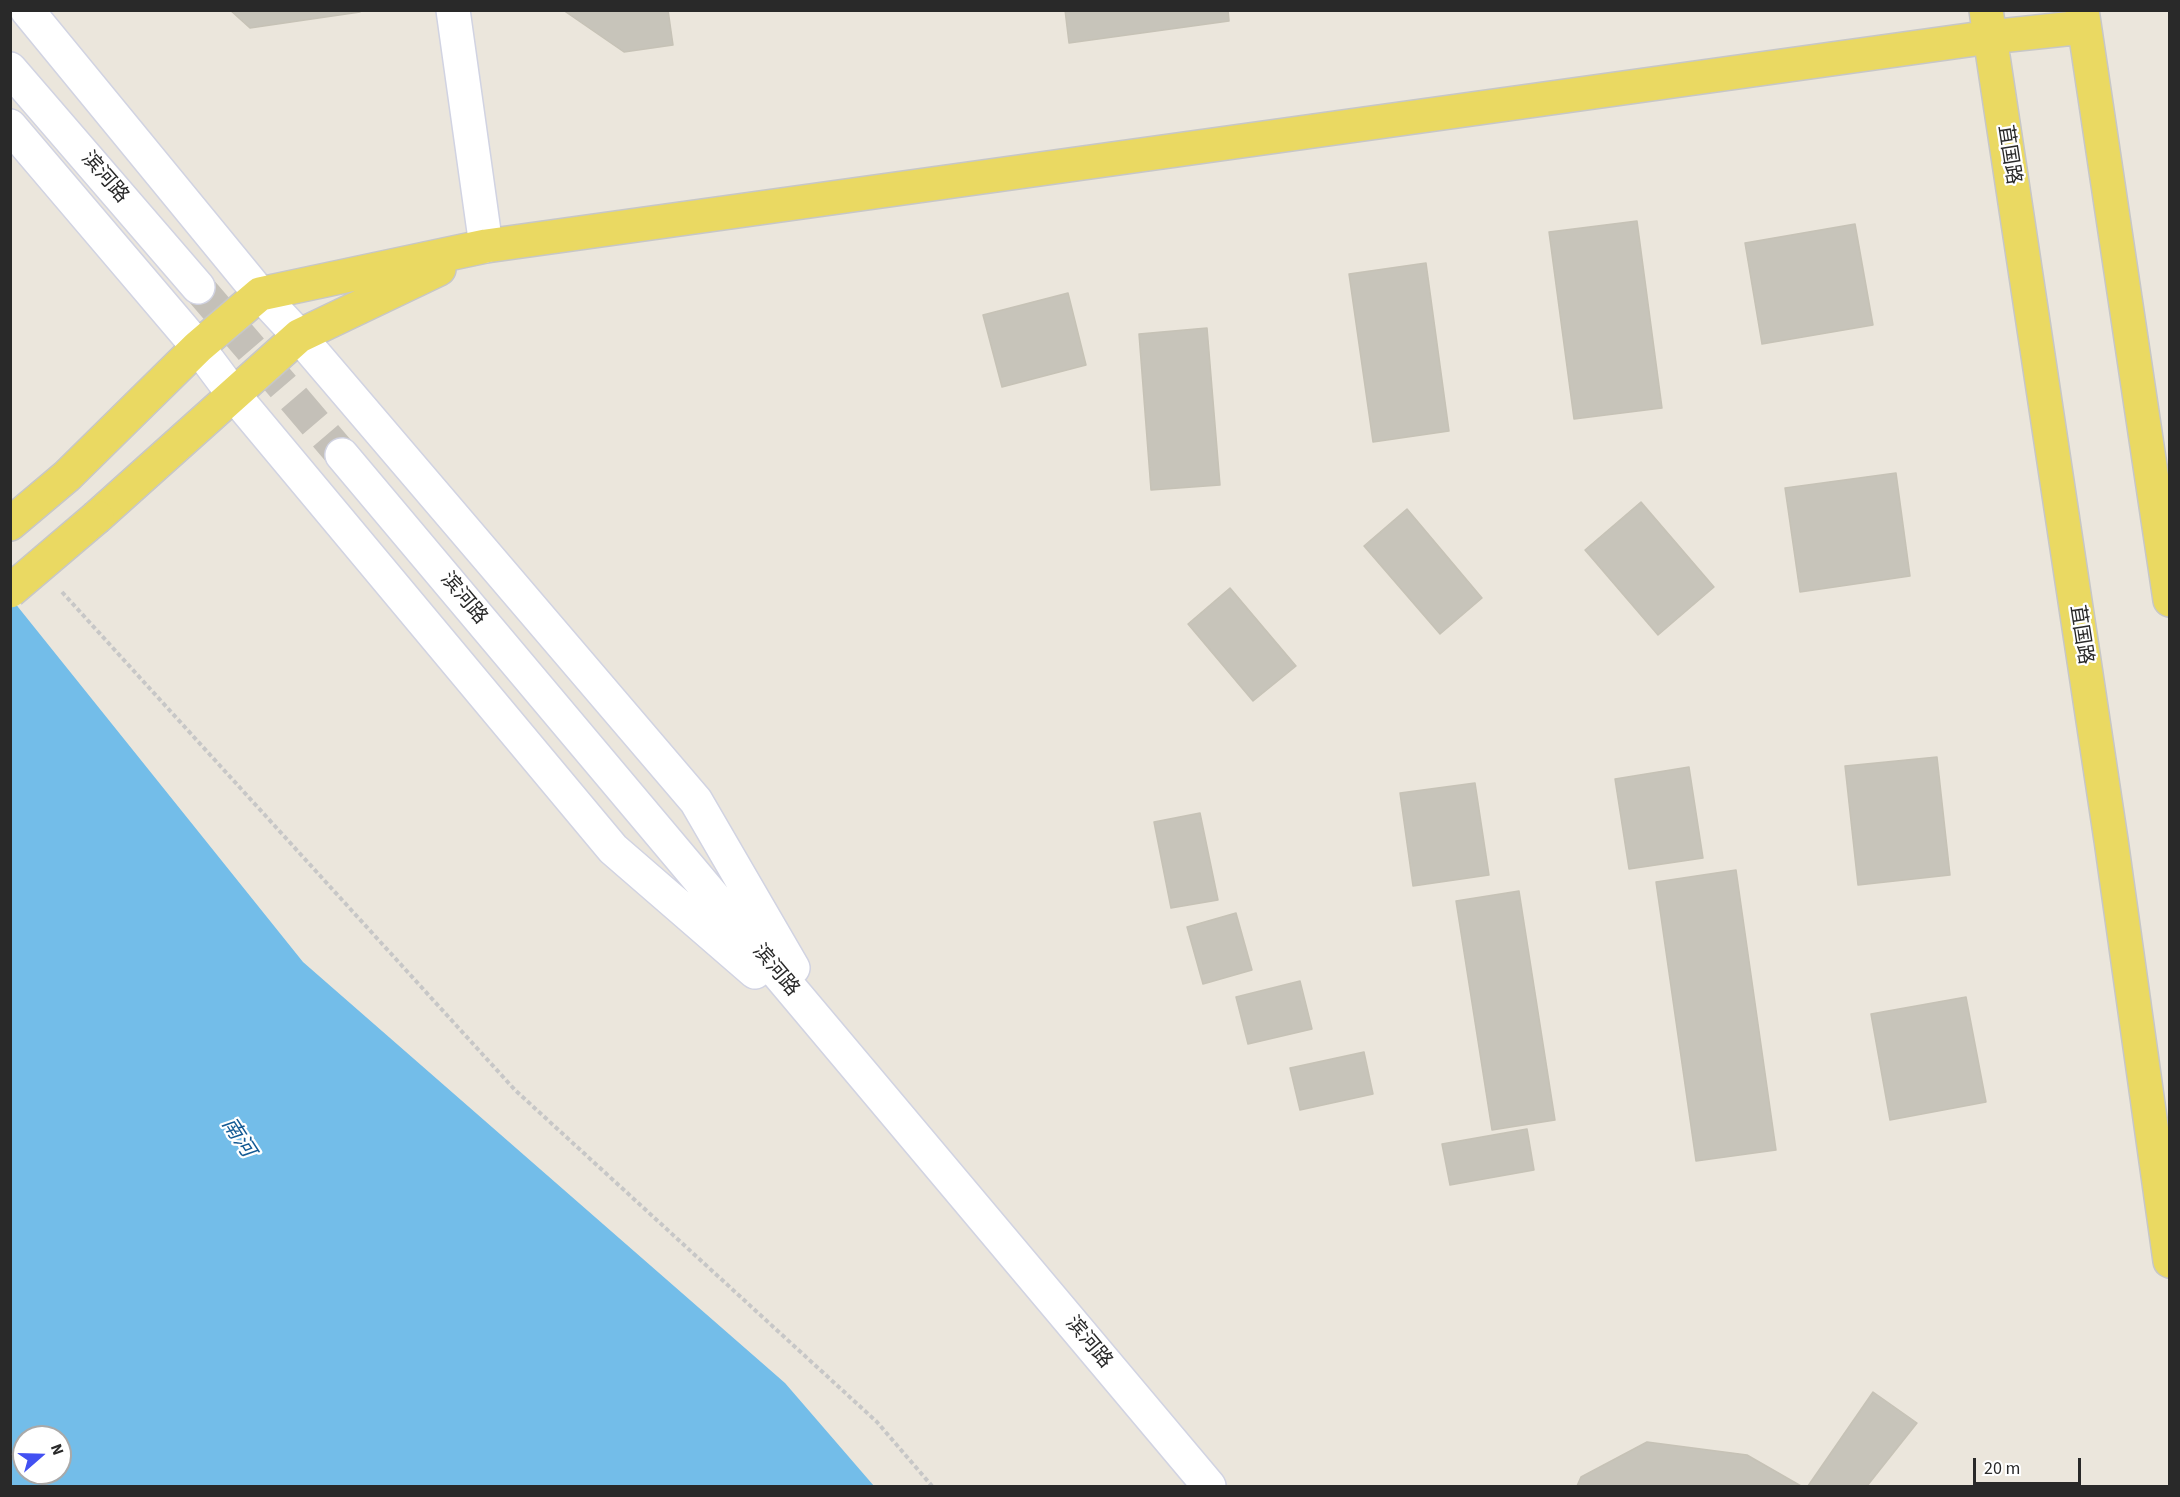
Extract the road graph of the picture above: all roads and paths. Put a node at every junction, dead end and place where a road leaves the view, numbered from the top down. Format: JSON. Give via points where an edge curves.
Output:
{"nodes":[{"id":1,"x":27,"y":10,"type":"edge"},
{"id":2,"x":453,"y":10,"type":"edge"},
{"id":3,"x":2083,"y":19,"type":"edge"},
{"id":4,"x":1988,"y":24,"type":"edge"},
{"id":5,"x":10,"y":69,"type":"edge"},
{"id":6,"x":10,"y":126,"type":"edge"},
{"id":7,"x":486,"y":246,"type":"junction"},
{"id":8,"x":198,"y":287,"type":"tunnel mouth"},
{"id":9,"x":260,"y":294,"type":"junction"},
{"id":10,"x":299,"y":336,"type":"junction"},
{"id":11,"x":198,"y":347,"type":"junction"},
{"id":12,"x":234,"y":394,"type":"junction"},
{"id":13,"x":342,"y":455,"type":"tunnel mouth"},
{"id":14,"x":10,"y":524,"type":"edge"},
{"id":15,"x":58,"y":589,"type":"dead end"},
{"id":16,"x":10,"y":591,"type":"edge"},
{"id":17,"x":2169,"y":600,"type":"edge"},
{"id":18,"x":837,"y":1045,"type":"junction"},
{"id":19,"x":2169,"y":1261,"type":"edge"},
{"id":20,"x":933,"y":1486,"type":"edge"},
{"id":21,"x":1209,"y":1486,"type":"edge"}],
"edges":[{"from":1,"to":9,"type":"street"},
{"from":2,"to":7,"type":"street"},
{"from":3,"to":4,"type":"main road"},
{"from":3,"to":17,"type":"main road"},
{"from":4,"to":7,"type":"main road"},
{"from":4,"to":19,"type":"main road","name":"苴国路","via":[[2109,829]]},
{"from":5,"to":8,"type":"street","name":"滨河路"},
{"from":6,"to":11,"type":"street"},
{"from":7,"to":9,"type":"main road"},
{"from":7,"to":10,"type":"main road"},
{"from":9,"to":10,"type":"street"},
{"from":9,"to":11,"type":"main road"},
{"from":10,"to":12,"type":"main road"},
{"from":10,"to":18,"type":"street","via":[[696,801]]},
{"from":11,"to":12,"type":"street"},
{"from":11,"to":14,"type":"main road","via":[[67,476]]},
{"from":12,"to":16,"type":"main road","bridge":true},
{"from":12,"to":18,"type":"street","via":[[613,849]]},
{"from":13,"to":18,"type":"street","name":"滨河路"},
{"from":15,"to":20,"type":"path","via":[[515,1090],[878,1422]]},
{"from":18,"to":21,"type":"street","name":"滨河路"}]}
